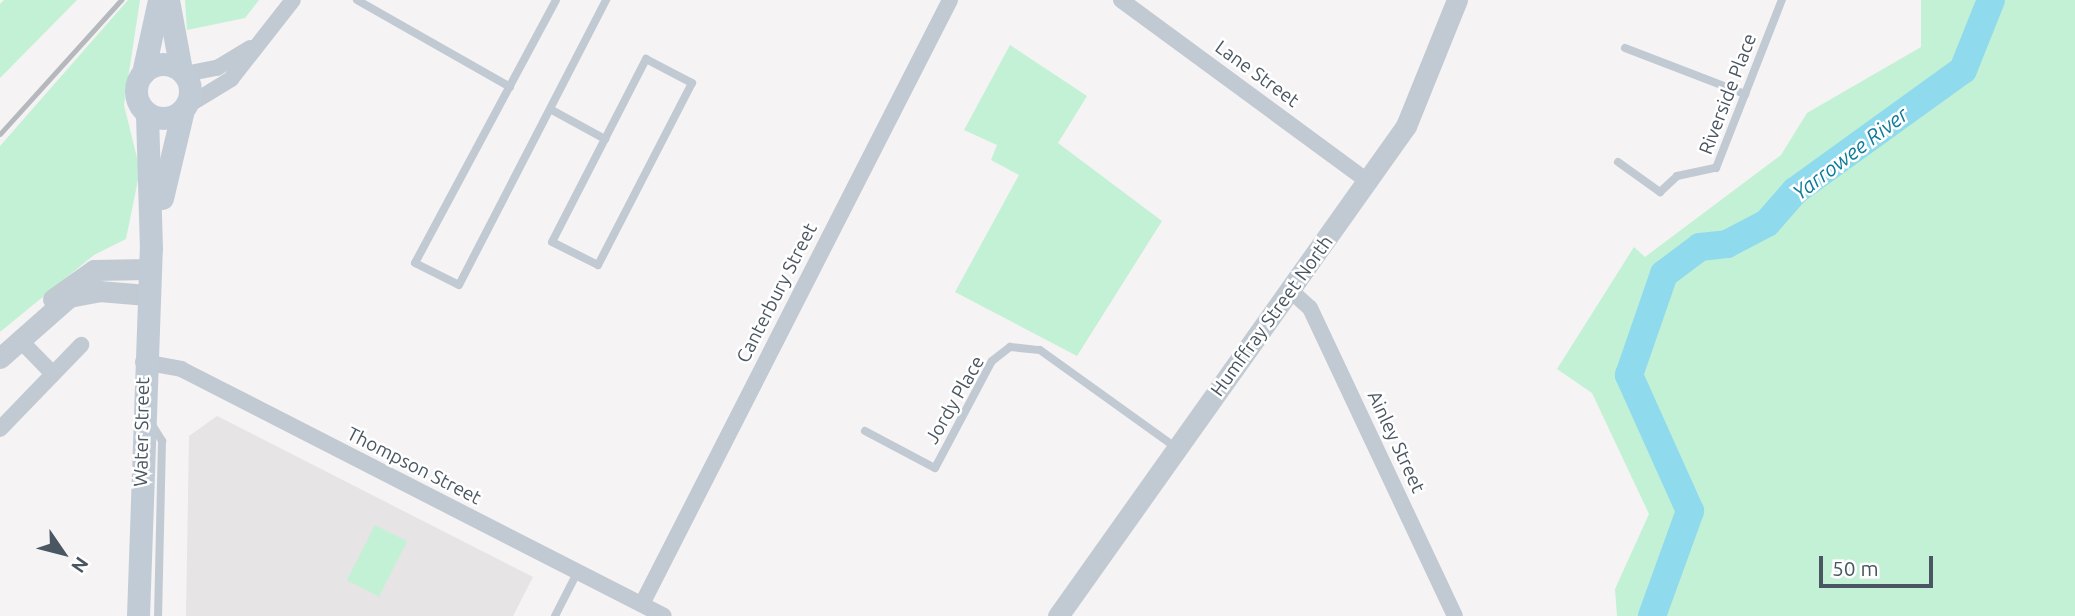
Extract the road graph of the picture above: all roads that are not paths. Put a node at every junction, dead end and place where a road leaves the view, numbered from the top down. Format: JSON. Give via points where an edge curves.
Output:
{"nodes":[{"id":1,"x":159,"y":0,"type":"edge"},
{"id":2,"x":168,"y":0,"type":"edge"},
{"id":3,"x":293,"y":0,"type":"edge"},
{"id":4,"x":357,"y":0,"type":"edge"},
{"id":5,"x":556,"y":0,"type":"edge"},
{"id":6,"x":606,"y":0,"type":"edge"},
{"id":7,"x":950,"y":0,"type":"edge"},
{"id":8,"x":1121,"y":0,"type":"edge"},
{"id":9,"x":1457,"y":0,"type":"edge"},
{"id":10,"x":1782,"y":0,"type":"edge"},
{"id":11,"x":257,"y":43,"type":"junction"},
{"id":12,"x":1625,"y":48,"type":"dead end"},
{"id":13,"x":183,"y":72,"type":"junction"},
{"id":14,"x":143,"y":73,"type":"junction"},
{"id":15,"x":510,"y":87,"type":"junction"},
{"id":16,"x":1745,"y":94,"type":"junction"},
{"id":17,"x":185,"y":108,"type":"junction"},
{"id":18,"x":550,"y":109,"type":"junction"},
{"id":19,"x":147,"y":114,"type":"junction"},
{"id":20,"x":605,"y":139,"type":"junction"},
{"id":21,"x":1618,"y":162,"type":"dead end"},
{"id":22,"x":1369,"y":182,"type":"junction"},
{"id":23,"x":150,"y":259,"type":"junction"},
{"id":24,"x":1291,"y":291,"type":"junction"},
{"id":25,"x":147,"y":295,"type":"junction"},
{"id":26,"x":21,"y":337,"type":"junction"},
{"id":27,"x":81,"y":345,"type":"dead end"},
{"id":28,"x":0,"y":358,"type":"edge"},
{"id":29,"x":143,"y":362,"type":"junction"},
{"id":30,"x":53,"y":374,"type":"junction"},
{"id":31,"x":142,"y":413,"type":"junction"},
{"id":32,"x":0,"y":429,"type":"edge"},
{"id":33,"x":865,"y":431,"type":"dead end"},
{"id":34,"x":1178,"y":448,"type":"junction"},
{"id":35,"x":577,"y":573,"type":"junction"},
{"id":36,"x":642,"y":604,"type":"junction"},
{"id":37,"x":138,"y":616,"type":"edge"},
{"id":38,"x":158,"y":616,"type":"edge"},
{"id":39,"x":555,"y":616,"type":"edge"},
{"id":40,"x":664,"y":616,"type":"edge"},
{"id":41,"x":1058,"y":616,"type":"edge"},
{"id":42,"x":1455,"y":616,"type":"edge"}],
"edges":[{"from":1,"to":14,"type":"main road"},
{"from":2,"to":13,"type":"main road"},
{"from":3,"to":11,"type":"street"},
{"from":4,"to":15,"type":"lane"},
{"from":5,"to":15,"type":"lane"},
{"from":6,"to":18,"type":"lane"},
{"from":7,"to":36,"type":"street","name":"Canterbury Street"},
{"from":8,"to":22,"type":"street","name":"Lane Street"},
{"from":9,"to":22,"type":"street","name":"Humffray Street North","via":[[1418,106]]},
{"from":10,"to":16,"type":"lane","name":"Riverside Place"},
{"from":11,"to":13,"type":"street","via":[[226,64]]},
{"from":11,"to":17,"type":"street","via":[[231,79]]},
{"from":12,"to":16,"type":"lane"},
{"from":13,"to":14,"type":"main road","via":[[166,64]]},
{"from":13,"to":17,"type":"main road"},
{"from":14,"to":19,"type":"main road","via":[[137,97]]},
{"from":15,"to":18,"type":"lane","via":[[415,262],[459,285]]},
{"from":16,"to":21,"type":"lane","name":"Riverside Place","via":[[1712,171],[1677,176],[1660,192]]},
{"from":17,"to":19,"type":"main road","via":[[170,118]]},
{"from":17,"to":23,"type":"main road","name":"Water Street"},
{"from":18,"to":20,"type":"lane"},
{"from":19,"to":23,"type":"main road","name":"Water Street"},
{"from":20,"to":20,"type":"lane","via":[[646,59],[691,83],[598,265],[552,242]]},
{"from":22,"to":24,"type":"street","name":"Humffray Street North"},
{"from":23,"to":25,"type":"main road","name":"Water Street"},
{"from":23,"to":26,"type":"street","via":[[86,272]]},
{"from":24,"to":34,"type":"street","name":"Humffray Street North"},
{"from":24,"to":42,"type":"street","name":"Ainley Street","via":[[1310,309]]},
{"from":25,"to":26,"type":"street","via":[[77,294]]},
{"from":25,"to":29,"type":"main road","name":"Water Street"},
{"from":26,"to":28,"type":"street"},
{"from":26,"to":30,"type":"street"},
{"from":27,"to":30,"type":"street"},
{"from":29,"to":31,"type":"main road","name":"Water Street"},
{"from":29,"to":35,"type":"street","name":"Thompson Street","via":[[181,369]]},
{"from":30,"to":32,"type":"street"},
{"from":31,"to":37,"type":"main road","name":"Water Street"},
{"from":31,"to":38,"type":"lane","via":[[161,438]]},
{"from":33,"to":34,"type":"lane","name":"Jordy Place","via":[[935,468],[992,361],[1010,347],[1040,350]]},
{"from":34,"to":41,"type":"street","name":"Humffray Street North"},
{"from":35,"to":36,"type":"street","name":"Thompson Street"},
{"from":35,"to":39,"type":"lane"},
{"from":36,"to":40,"type":"street","name":"Thompson Street"}]}
